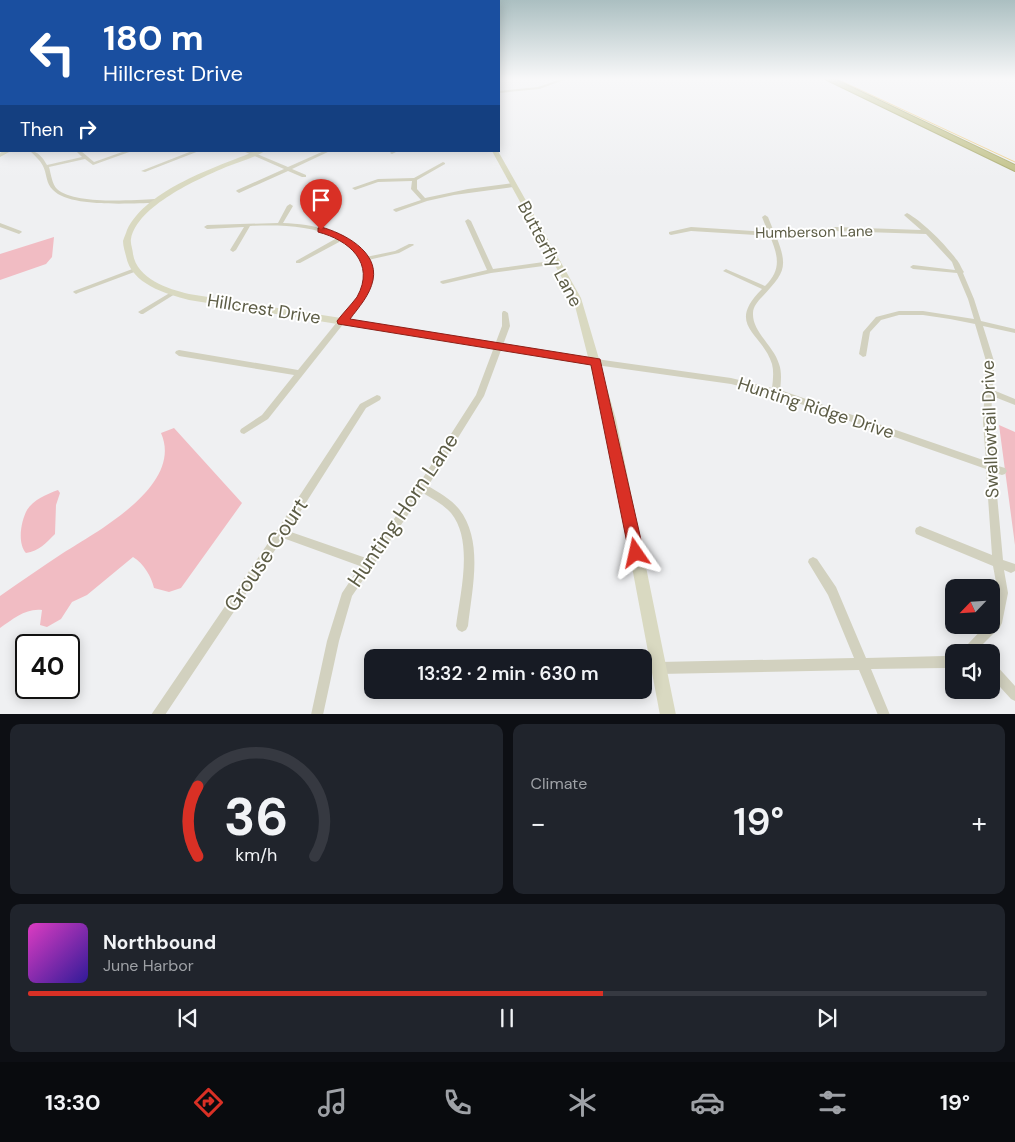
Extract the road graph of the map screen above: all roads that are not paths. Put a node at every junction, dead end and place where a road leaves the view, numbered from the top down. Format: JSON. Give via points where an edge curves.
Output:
{"nodes":[{"id":1,"x":898,"y":112,"type":"edge"},
{"id":2,"x":918,"y":112,"type":"edge"},
{"id":3,"x":974,"y":138,"type":"dead end"},
{"id":4,"x":33,"y":152,"type":"edge"},
{"id":5,"x":79,"y":152,"type":"edge"},
{"id":6,"x":127,"y":152,"type":"edge"},
{"id":7,"x":194,"y":152,"type":"edge"},
{"id":8,"x":254,"y":152,"type":"edge"},
{"id":9,"x":326,"y":152,"type":"edge"},
{"id":10,"x":496,"y":152,"type":"edge"},
{"id":11,"x":85,"y":158,"type":"junction"},
{"id":12,"x":443,"y":164,"type":"dead end"},
{"id":13,"x":48,"y":166,"type":"junction"},
{"id":14,"x":1015,"y":168,"type":"edge"},
{"id":15,"x":287,"y":169,"type":"junction"},
{"id":16,"x":144,"y":171,"type":"dead end"},
{"id":17,"x":304,"y":176,"type":"dead end"},
{"id":18,"x":415,"y":179,"type":"junction"},
{"id":19,"x":513,"y":185,"type":"junction"},
{"id":20,"x":355,"y":188,"type":"dead end"},
{"id":21,"x":239,"y":192,"type":"dead end"},
{"id":22,"x":423,"y":199,"type":"junction"},
{"id":23,"x":155,"y":201,"type":"junction"},
{"id":24,"x":290,"y":206,"type":"dead end"},
{"id":25,"x":396,"y":210,"type":"dead end"},
{"id":26,"x":907,"y":215,"type":"dead end"},
{"id":27,"x":765,"y":217,"type":"dead end"},
{"id":28,"x":468,"y":221,"type":"dead end"},
{"id":29,"x":0,"y":225,"type":"edge"},
{"id":30,"x":279,"y":225,"type":"junction"},
{"id":31,"x":247,"y":226,"type":"junction"},
{"id":32,"x":207,"y":227,"type":"dead end"},
{"id":33,"x":19,"y":232,"type":"dead end"},
{"id":34,"x":928,"y":232,"type":"junction"},
{"id":35,"x":671,"y":233,"type":"dead end"},
{"id":36,"x":771,"y":235,"type":"junction"},
{"id":37,"x":342,"y":238,"type":"junction"},
{"id":38,"x":411,"y":246,"type":"dead end"},
{"id":39,"x":232,"y":250,"type":"dead end"},
{"id":40,"x":365,"y":259,"type":"junction"},
{"id":41,"x":298,"y":262,"type":"dead end"},
{"id":42,"x":558,"y":262,"type":"junction"},
{"id":43,"x":913,"y":267,"type":"dead end"},
{"id":44,"x":135,"y":270,"type":"junction"},
{"id":45,"x":491,"y":271,"type":"junction"},
{"id":46,"x":726,"y":271,"type":"dead end"},
{"id":47,"x":961,"y":272,"type":"junction"},
{"id":48,"x":443,"y":282,"type":"dead end"},
{"id":49,"x":766,"y":289,"type":"junction"},
{"id":50,"x":76,"y":292,"type":"dead end"},
{"id":51,"x":173,"y":292,"type":"junction"},
{"id":52,"x":141,"y":312,"type":"dead end"},
{"id":53,"x":505,"y":313,"type":"dead end"},
{"id":54,"x":342,"y":321,"type":"junction"},
{"id":55,"x":977,"y":322,"type":"junction"},
{"id":56,"x":1015,"y":331,"type":"edge"},
{"id":57,"x":498,"y":347,"type":"junction"},
{"id":58,"x":179,"y":353,"type":"dead end"},
{"id":59,"x":863,"y":354,"type":"dead end"},
{"id":60,"x":596,"y":362,"type":"junction"},
{"id":61,"x":298,"y":373,"type":"junction"},
{"id":62,"x":776,"y":392,"type":"junction"},
{"id":63,"x":990,"y":392,"type":"junction"},
{"id":64,"x":377,"y":398,"type":"dead end"},
{"id":65,"x":1015,"y":402,"type":"edge"},
{"id":66,"x":244,"y":430,"type":"dead end"},
{"id":67,"x":990,"y":467,"type":"junction"},
{"id":68,"x":1002,"y":471,"type":"dead end"},
{"id":69,"x":422,"y":487,"type":"junction"},
{"id":70,"x":920,"y":532,"type":"dead end"},
{"id":71,"x":281,"y":533,"type":"junction"},
{"id":72,"x":813,"y":562,"type":"dead end"},
{"id":73,"x":366,"y":563,"type":"junction"},
{"id":74,"x":998,"y":563,"type":"junction"},
{"id":75,"x":1011,"y":568,"type":"dead end"},
{"id":76,"x":462,"y":626,"type":"dead end"},
{"id":77,"x":977,"y":644,"type":"edge"},
{"id":78,"x":945,"y":662,"type":"edge"},
{"id":79,"x":863,"y":665,"type":"junction"},
{"id":80,"x":659,"y":668,"type":"junction"},
{"id":81,"x":1000,"y":678,"type":"edge"},
{"id":82,"x":1015,"y":695,"type":"edge"},
{"id":83,"x":157,"y":714,"type":"edge"},
{"id":84,"x":317,"y":714,"type":"edge"},
{"id":85,"x":668,"y":714,"type":"edge"},
{"id":86,"x":884,"y":714,"type":"edge"}],
"edges":[{"from":1,"to":14,"type":"highway"},
{"from":2,"to":3,"type":"highway"},
{"from":4,"to":13,"type":"street"},
{"from":5,"to":11,"type":"street"},
{"from":6,"to":11,"type":"street","via":[[93,164]]},
{"from":7,"to":16,"type":"street"},
{"from":8,"to":15,"type":"street"},
{"from":8,"to":23,"type":"street"},
{"from":9,"to":15,"type":"street"},
{"from":10,"to":19,"type":"street","name":"Butterfly Lane"},
{"from":11,"to":13,"type":"street"},
{"from":12,"to":18,"type":"street"},
{"from":13,"to":23,"type":"street","via":[[51,185],[55,191],[68,197]]},
{"from":15,"to":17,"type":"street"},
{"from":15,"to":21,"type":"street"},
{"from":18,"to":20,"type":"street","via":[[378,181]]},
{"from":18,"to":22,"type":"street","via":[[414,189]]},
{"from":19,"to":22,"type":"street","via":[[457,190]]},
{"from":19,"to":42,"type":"street","name":"Butterfly Lane"},
{"from":22,"to":25,"type":"street"},
{"from":23,"to":44,"type":"street","via":[[134,226],[128,239],[126,251]]},
{"from":24,"to":30,"type":"street"},
{"from":26,"to":34,"type":"street","name":"Swallowtail Drive"},
{"from":27,"to":36,"type":"street"},
{"from":28,"to":45,"type":"street"},
{"from":29,"to":33,"type":"street"},
{"from":30,"to":31,"type":"street"},
{"from":30,"to":37,"type":"street","via":[[309,227]]},
{"from":31,"to":32,"type":"street"},
{"from":31,"to":39,"type":"street"},
{"from":34,"to":36,"type":"street","name":"Humberson Lane","via":[[834,229]]},
{"from":34,"to":47,"type":"street","name":"Swallowtail Drive"},
{"from":35,"to":36,"type":"street","name":"Humberson Lane","via":[[691,229]]},
{"from":36,"to":49,"type":"street","via":[[780,259],[780,270]]},
{"from":37,"to":40,"type":"street","via":[[354,245]]},
{"from":37,"to":41,"type":"street"},
{"from":38,"to":40,"type":"street"},
{"from":40,"to":54,"type":"street","via":[[369,278],[361,298]]},
{"from":42,"to":45,"type":"street"},
{"from":42,"to":60,"type":"street","name":"Butterfly Lane","via":[[577,298]]},
{"from":43,"to":47,"type":"street"},
{"from":44,"to":50,"type":"street"},
{"from":44,"to":51,"type":"street","name":"Hillcrest Drive","via":[[154,285]]},
{"from":45,"to":48,"type":"street"},
{"from":46,"to":49,"type":"street"},
{"from":47,"to":55,"type":"street","name":"Swallowtail Drive"},
{"from":49,"to":62,"type":"street","via":[[752,305],[750,318],[775,363],[778,375]]},
{"from":51,"to":52,"type":"street"},
{"from":51,"to":54,"type":"street","name":"Hillcrest Drive"},
{"from":53,"to":57,"type":"street","name":"Hunting Horn Lane","via":[[506,326]]},
{"from":54,"to":57,"type":"street","name":"Hillcrest Drive"},
{"from":54,"to":61,"type":"street"},
{"from":55,"to":56,"type":"street"},
{"from":55,"to":59,"type":"street","via":[[921,312],[888,316],[868,328],[862,344]]},
{"from":55,"to":63,"type":"street","name":"Swallowtail Drive","via":[[990,361]]},
{"from":57,"to":60,"type":"street","name":"Hillcrest Drive"},
{"from":57,"to":69,"type":"street","name":"Hunting Horn Lane","via":[[480,396]]},
{"from":58,"to":61,"type":"street"},
{"from":60,"to":62,"type":"street","name":"Hunting Ridge Drive","via":[[732,381]]},
{"from":60,"to":80,"type":"street","name":"Butterfly Lane"},
{"from":61,"to":66,"type":"street","via":[[265,417]]},
{"from":62,"to":67,"type":"street","name":"Hunting Ridge Drive"},
{"from":63,"to":65,"type":"street"},
{"from":63,"to":67,"type":"street","name":"Swallowtail Drive","via":[[987,423]]},
{"from":64,"to":71,"type":"street","name":"Grouse Court","via":[[364,406]]},
{"from":67,"to":68,"type":"street","name":"Hunting Ridge Drive"},
{"from":67,"to":74,"type":"street","name":"Swallowtail Drive"},
{"from":69,"to":73,"type":"street","name":"Hunting Horn Lane"},
{"from":69,"to":76,"type":"street","via":[[456,512],[465,528],[469,556]]},
{"from":70,"to":74,"type":"street"},
{"from":71,"to":73,"type":"street"},
{"from":71,"to":83,"type":"street","name":"Grouse Court"},
{"from":72,"to":79,"type":"street","via":[[832,591]]},
{"from":73,"to":84,"type":"street","name":"Hunting Horn Lane","via":[[347,593]]},
{"from":74,"to":75,"type":"street"},
{"from":74,"to":77,"type":"street","name":"Swallowtail Drive","via":[[1004,593],[996,623]]},
{"from":78,"to":79,"type":"street"},
{"from":79,"to":80,"type":"street"},
{"from":79,"to":86,"type":"street"},
{"from":80,"to":85,"type":"street","name":"Butterfly Lane"},
{"from":81,"to":82,"type":"street"}]}
